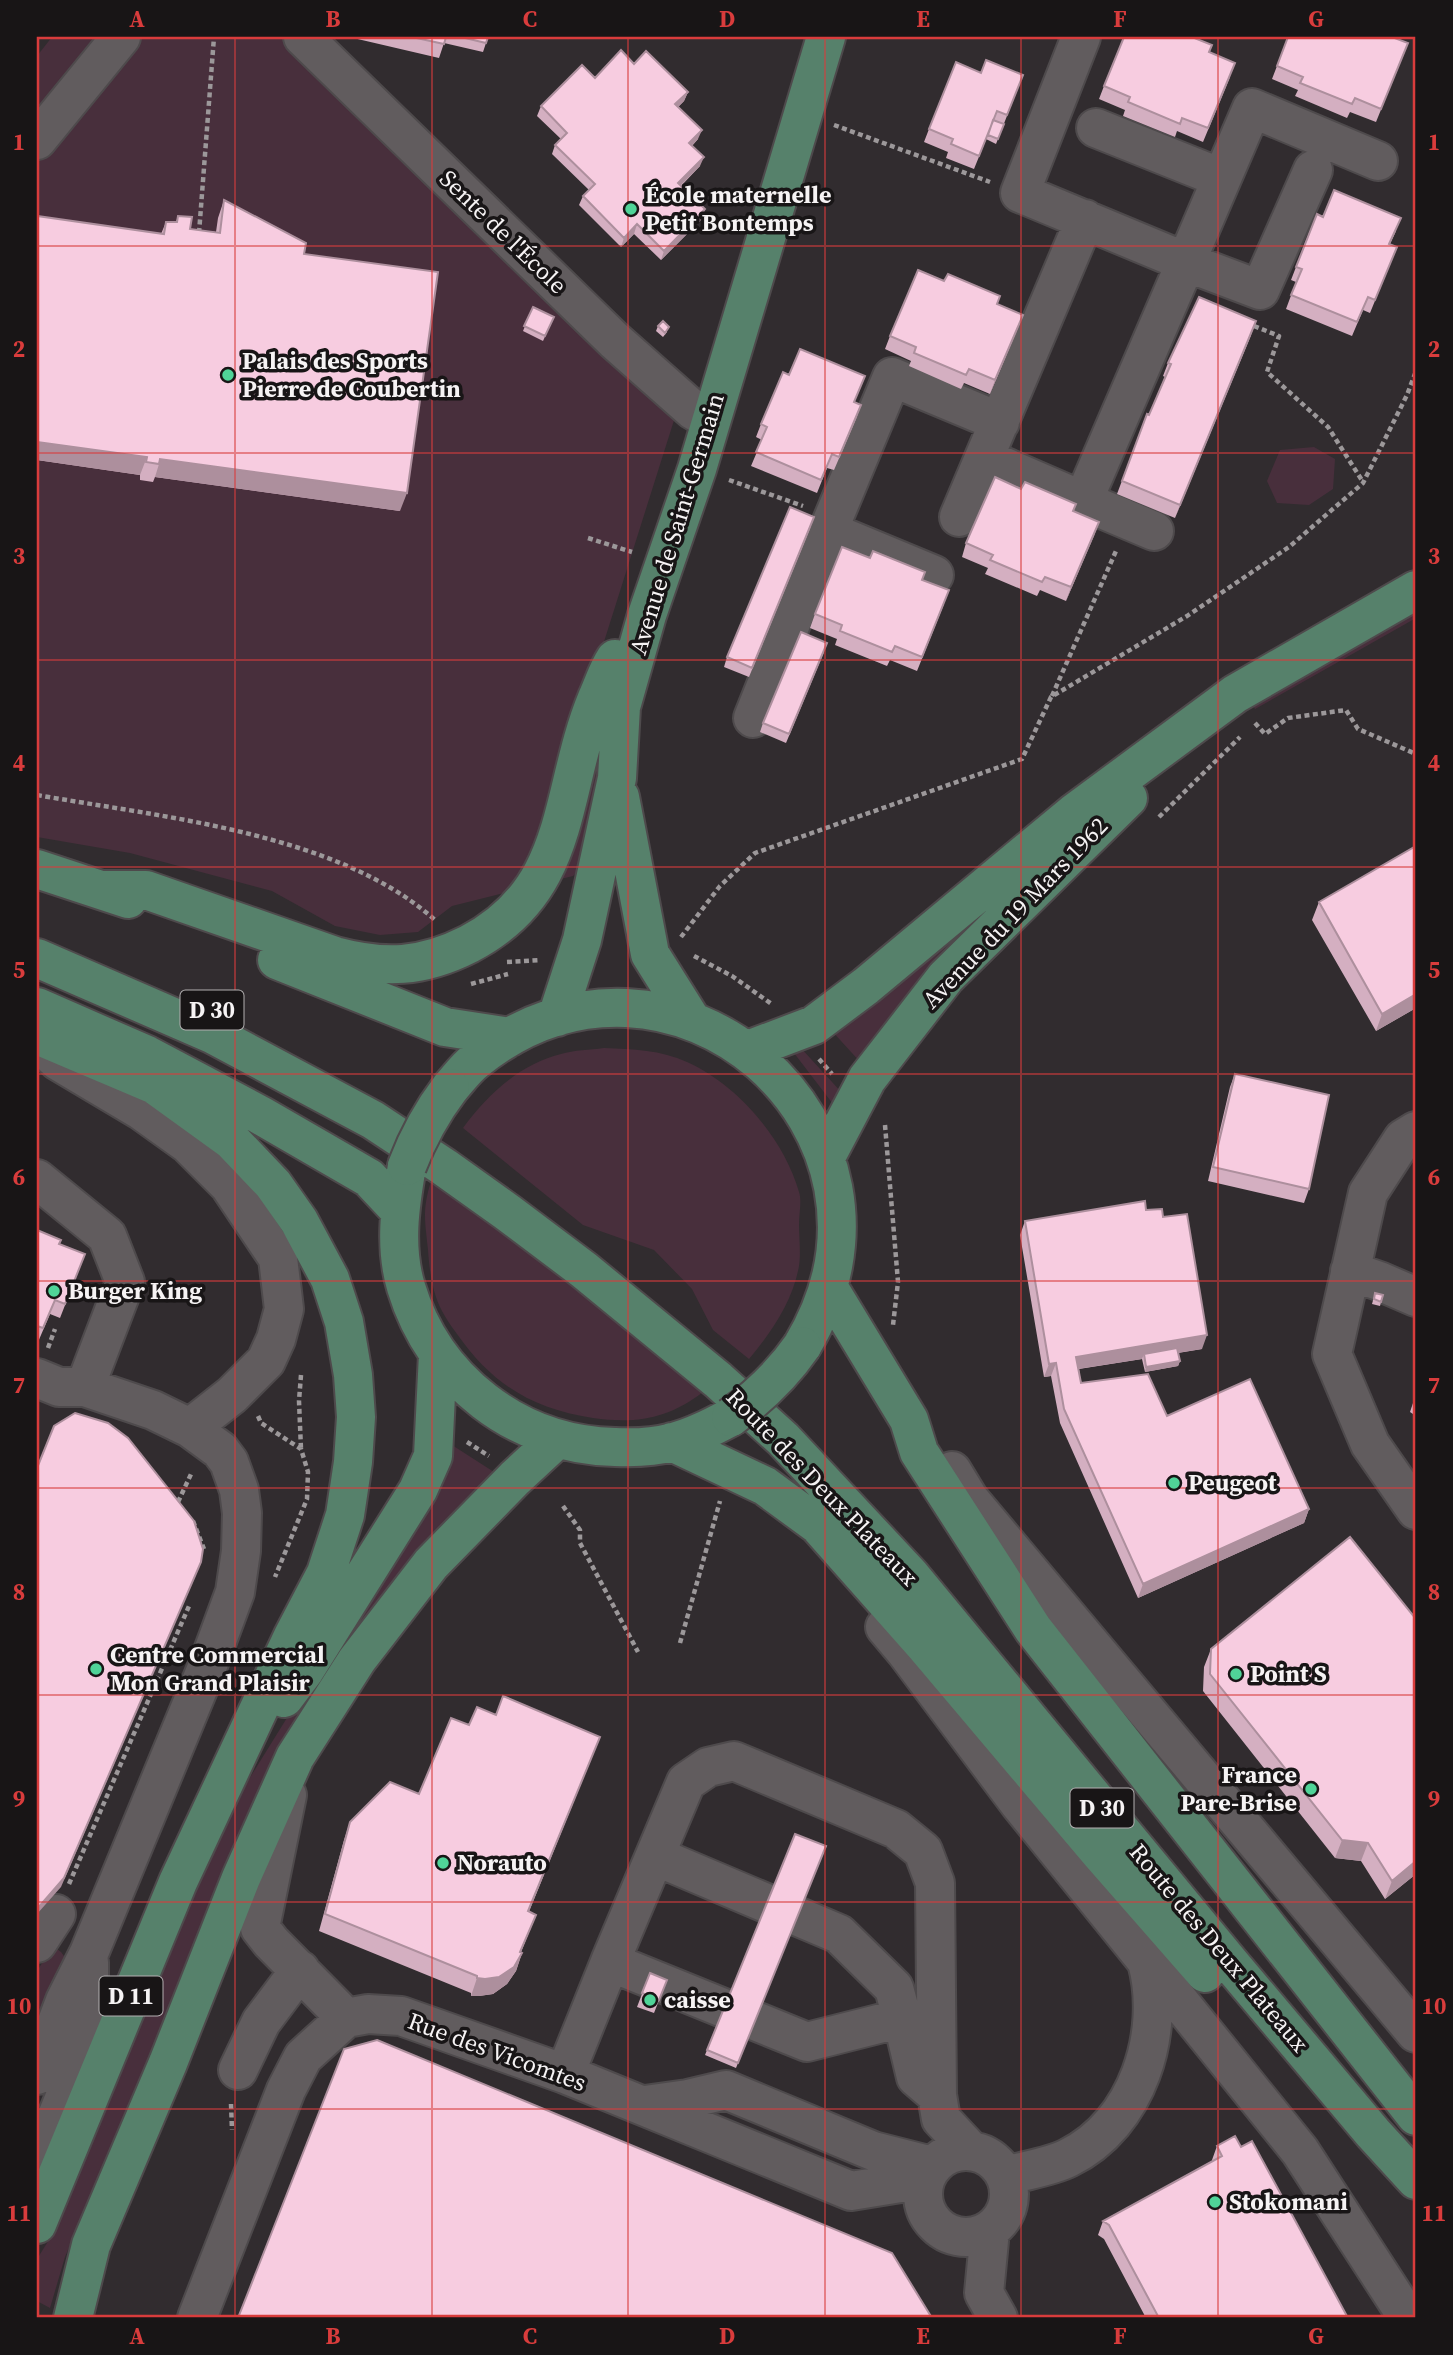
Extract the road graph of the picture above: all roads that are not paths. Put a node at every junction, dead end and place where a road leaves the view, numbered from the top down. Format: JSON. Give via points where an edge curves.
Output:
{"nodes":[{"id":1,"x":121,"y":37,"type":"edge"},
{"id":2,"x":303,"y":37,"type":"edge"},
{"id":3,"x":826,"y":37,"type":"edge"},
{"id":4,"x":1081,"y":37,"type":"edge"},
{"id":5,"x":1096,"y":128,"type":"dead end"},
{"id":6,"x":37,"y":140,"type":"edge"},
{"id":7,"x":1378,"y":161,"type":"dead end"},
{"id":8,"x":1313,"y":170,"type":"dead end"},
{"id":9,"x":1221,"y":178,"type":"junction"},
{"id":10,"x":1085,"y":219,"type":"junction"},
{"id":11,"x":1186,"y":261,"type":"junction"},
{"id":12,"x":709,"y":420,"type":"junction"},
{"id":13,"x":1000,"y":422,"type":"junction"},
{"id":14,"x":984,"y":458,"type":"junction"},
{"id":15,"x":1083,"y":501,"type":"junction"},
{"id":16,"x":960,"y":517,"type":"dead end"},
{"id":17,"x":831,"y":524,"type":"junction"},
{"id":18,"x":1154,"y":531,"type":"dead end"},
{"id":19,"x":934,"y":575,"type":"dead end"},
{"id":20,"x":1416,"y":590,"type":"edge"},
{"id":21,"x":647,"y":615,"type":"junction"},
{"id":22,"x":1244,"y":707,"type":"junction"},
{"id":23,"x":753,"y":718,"type":"dead end"},
{"id":24,"x":617,"y":778,"type":"junction"},
{"id":25,"x":37,"y":869,"type":"edge"},
{"id":26,"x":104,"y":890,"type":"junction"},
{"id":27,"x":37,"y":932,"type":"edge"},
{"id":28,"x":37,"y":957,"type":"edge"},
{"id":29,"x":37,"y":1007,"type":"edge"},
{"id":30,"x":557,"y":1017,"type":"junction"},
{"id":31,"x":692,"y":1021,"type":"junction"},
{"id":32,"x":37,"y":1035,"type":"edge"},
{"id":33,"x":510,"y":1037,"type":"junction"},
{"id":34,"x":37,"y":1041,"type":"edge"},
{"id":35,"x":748,"y":1050,"type":"junction"},
{"id":36,"x":1416,"y":1131,"type":"edge"},
{"id":37,"x":826,"y":1157,"type":"junction"},
{"id":38,"x":37,"y":1179,"type":"edge"},
{"id":39,"x":399,"y":1210,"type":"junction"},
{"id":40,"x":1350,"y":1271,"type":"junction"},
{"id":41,"x":829,"y":1288,"type":"junction"},
{"id":42,"x":1416,"y":1297,"type":"edge"},
{"id":43,"x":438,"y":1354,"type":"junction"},
{"id":44,"x":60,"y":1384,"type":"edge"},
{"id":45,"x":909,"y":1420,"type":"junction"},
{"id":46,"x":190,"y":1428,"type":"junction"},
{"id":47,"x":557,"y":1439,"type":"junction"},
{"id":48,"x":671,"y":1442,"type":"junction"},
{"id":49,"x":1416,"y":1510,"type":"edge"},
{"id":50,"x":862,"y":1575,"type":"junction"},
{"id":51,"x":295,"y":1757,"type":"junction"},
{"id":52,"x":231,"y":1772,"type":"junction"},
{"id":53,"x":896,"y":1829,"type":"junction"},
{"id":54,"x":655,"y":1856,"type":"junction"},
{"id":55,"x":89,"y":1953,"type":"junction"},
{"id":56,"x":1147,"y":1960,"type":"junction"},
{"id":57,"x":610,"y":1962,"type":"junction"},
{"id":58,"x":300,"y":1970,"type":"junction"},
{"id":59,"x":346,"y":2018,"type":"junction"},
{"id":60,"x":902,"y":2018,"type":"junction"},
{"id":61,"x":1416,"y":2033,"type":"edge"},
{"id":62,"x":38,"y":2068,"type":"edge"},
{"id":63,"x":238,"y":2070,"type":"dead end"},
{"id":64,"x":565,"y":2074,"type":"junction"},
{"id":65,"x":937,"y":2095,"type":"junction"},
{"id":66,"x":1416,"y":2116,"type":"edge"},
{"id":67,"x":1416,"y":2148,"type":"edge"},
{"id":68,"x":970,"y":2150,"type":"junction"},
{"id":69,"x":37,"y":2165,"type":"edge"},
{"id":70,"x":928,"y":2173,"type":"junction"},
{"id":71,"x":1006,"y":2176,"type":"junction"},
{"id":72,"x":1416,"y":2180,"type":"edge"},
{"id":73,"x":1416,"y":2208,"type":"edge"},
{"id":74,"x":37,"y":2224,"type":"edge"},
{"id":75,"x":990,"y":2230,"type":"junction"},
{"id":76,"x":1409,"y":2315,"type":"edge"},
{"id":77,"x":73,"y":2318,"type":"edge"},
{"id":78,"x":197,"y":2318,"type":"edge"},
{"id":79,"x":998,"y":2318,"type":"edge"}],
"edges":[{"from":1,"to":6,"type":"street"},
{"from":2,"to":12,"type":"street","name":"Sente de l'École","via":[[614,340]]},
{"from":3,"to":12,"type":"main road","name":"Avenue de Saint-Germain"},
{"from":4,"to":10,"type":"street","via":[[1020,193]]},
{"from":5,"to":9,"type":"street"},
{"from":7,"to":9,"type":"street","via":[[1252,108]]},
{"from":8,"to":11,"type":"street","via":[[1260,290]]},
{"from":9,"to":11,"type":"street"},
{"from":10,"to":11,"type":"street"},
{"from":10,"to":13,"type":"street"},
{"from":11,"to":15,"type":"street"},
{"from":12,"to":21,"type":"main road","name":"Avenue de Saint-Germain"},
{"from":13,"to":14,"type":"street"},
{"from":13,"to":17,"type":"street","via":[[892,377]]},
{"from":14,"to":15,"type":"street"},
{"from":14,"to":16,"type":"street"},
{"from":15,"to":18,"type":"street"},
{"from":17,"to":19,"type":"street"},
{"from":17,"to":23,"type":"street"},
{"from":20,"to":22,"type":"main road","name":"Avenue du 19 Mars 1962"},
{"from":21,"to":24,"type":"main road","name":"Avenue de Saint-Germain","via":[[621,707]]},
{"from":21,"to":26,"type":"main road","via":[[610,667],[600,690],[586,725],[561,831],[538,881],[506,921],[454,952],[405,964],[362,963],[146,890]]},
{"from":22,"to":35,"type":"main road","name":"Avenue du 19 Mars 1962","via":[[1074,813],[814,1025]]},
{"from":22,"to":37,"type":"main road","name":"Avenue du 19 Mars 1962","via":[[946,977],[867,1079]]},
{"from":24,"to":30,"type":"main road","name":"Avenue de Saint-Germain","via":[[582,940]]},
{"from":24,"to":31,"type":"main road","via":[[650,954]]},
{"from":25,"to":26,"type":"main road"},
{"from":26,"to":33,"type":"main road","via":[[445,1027]]},
{"from":27,"to":67,"type":"main road","name":"Route des Deux Plateaux","number":"D 30","via":[[220,1013],[453,1143],[627,1273],[739,1365],[801,1423],[927,1558]]},
{"from":28,"to":72,"type":"main road","name":"Route des Deux Plateaux","number":"D 30","via":[[212,1034],[373,1121],[507,1212],[718,1380],[783,1439],[911,1576],[1230,1964]]},
{"from":29,"to":39,"type":"main road","via":[[147,1055],[260,1115],[369,1178]]},
{"from":30,"to":31,"type":"main road","via":[[624,1008]]},
{"from":30,"to":33,"type":"main road"},
{"from":31,"to":35,"type":"main road"},
{"from":32,"to":52,"type":"main road","via":[[155,1085],[231,1140],[273,1184],[299,1221],[330,1279],[344,1322],[356,1417],[345,1515],[326,1573]]},
{"from":33,"to":39,"type":"main road","bridge":true,"via":[[474,1062],[433,1110],[407,1166]]},
{"from":34,"to":46,"type":"street","via":[[58,1061],[188,1144],[229,1185],[278,1258],[284,1309],[266,1361]]},
{"from":35,"to":37,"type":"main road","via":[[794,1098]]},
{"from":36,"to":40,"type":"street","via":[[1403,1139],[1368,1193]]},
{"from":37,"to":41,"type":"main road","via":[[837,1222]]},
{"from":38,"to":44,"type":"street","via":[[107,1236],[125,1282]]},
{"from":39,"to":43,"type":"main road","via":[[399,1248],[406,1285]]},
{"from":40,"to":42,"type":"street"},
{"from":40,"to":49,"type":"street","via":[[1332,1353],[1370,1444]]},
{"from":41,"to":45,"type":"main road"},
{"from":41,"to":48,"type":"main road","bridge":true,"via":[[816,1323],[782,1375],[731,1418]]},
{"from":43,"to":47,"type":"main road","via":[[490,1407]]},
{"from":43,"to":52,"type":"main road","number":"D 11","via":[[433,1456],[418,1490],[305,1670]]},
{"from":44,"to":46,"type":"street","via":[[153,1410]]},
{"from":45,"to":61,"type":"street","via":[[932,1440],[970,1499]]},
{"from":45,"to":66,"type":"main road","via":[[919,1452],[1032,1629]]},
{"from":46,"to":55,"type":"street","via":[[229,1462],[239,1490],[241,1551],[235,1592]]},
{"from":47,"to":48,"type":"main road","via":[[638,1448]]},
{"from":47,"to":51,"type":"main road","number":"D 11","via":[[431,1564],[357,1660]]},
{"from":48,"to":50,"type":"main road","via":[[765,1486],[818,1525]]},
{"from":50,"to":56,"type":"street","via":[[870,1611]]},
{"from":50,"to":73,"type":"main road","via":[[1100,1853]]},
{"from":51,"to":58,"type":"street","via":[[260,1928]]},
{"from":51,"to":77,"type":"main road","number":"D 11","via":[[91,2245]]},
{"from":52,"to":74,"type":"main road","number":"D 11","via":[[178,1882]]},
{"from":53,"to":54,"type":"street","via":[[734,1761],[708,1767],[686,1782]]},
{"from":53,"to":60,"type":"street","via":[[918,1876],[921,1975]]},
{"from":53,"to":65,"type":"street","via":[[923,1851],[935,1882]]},
{"from":54,"to":57,"type":"street"},
{"from":54,"to":60,"type":"street","via":[[839,1934],[894,1988]]},
{"from":55,"to":62,"type":"street"},
{"from":55,"to":69,"type":"street","via":[[89,2038]]},
{"from":56,"to":71,"type":"street","via":[[1153,2028],[1145,2064],[1117,2116],[1068,2158]]},
{"from":56,"to":76,"type":"street","via":[[1300,2151]]},
{"from":57,"to":60,"type":"street","via":[[807,2042]]},
{"from":57,"to":64,"type":"street"},
{"from":58,"to":59,"type":"street"},
{"from":58,"to":63,"type":"street","via":[[261,2022]]},
{"from":59,"to":64,"type":"street","name":"Rue des Vicomtes","via":[[401,2016],[513,2044]]},
{"from":59,"to":78,"type":"street","via":[[303,2057],[286,2090]]},
{"from":60,"to":65,"type":"street","via":[[916,2077]]},
{"from":64,"to":70,"type":"street","name":"Rue des Vicomtes","via":[[851,2191]]},
{"from":65,"to":68,"type":"street","via":[[941,2119]]},
{"from":68,"to":70,"type":"street","via":[[942,2157]]},
{"from":68,"to":71,"type":"street","via":[[992,2158]]},
{"from":70,"to":75,"type":"street","via":[[924,2206],[939,2228],[964,2238]]},
{"from":71,"to":75,"type":"street","via":[[1010,2194],[1006,2211]]},
{"from":75,"to":79,"type":"street","via":[[984,2293]]}]}
